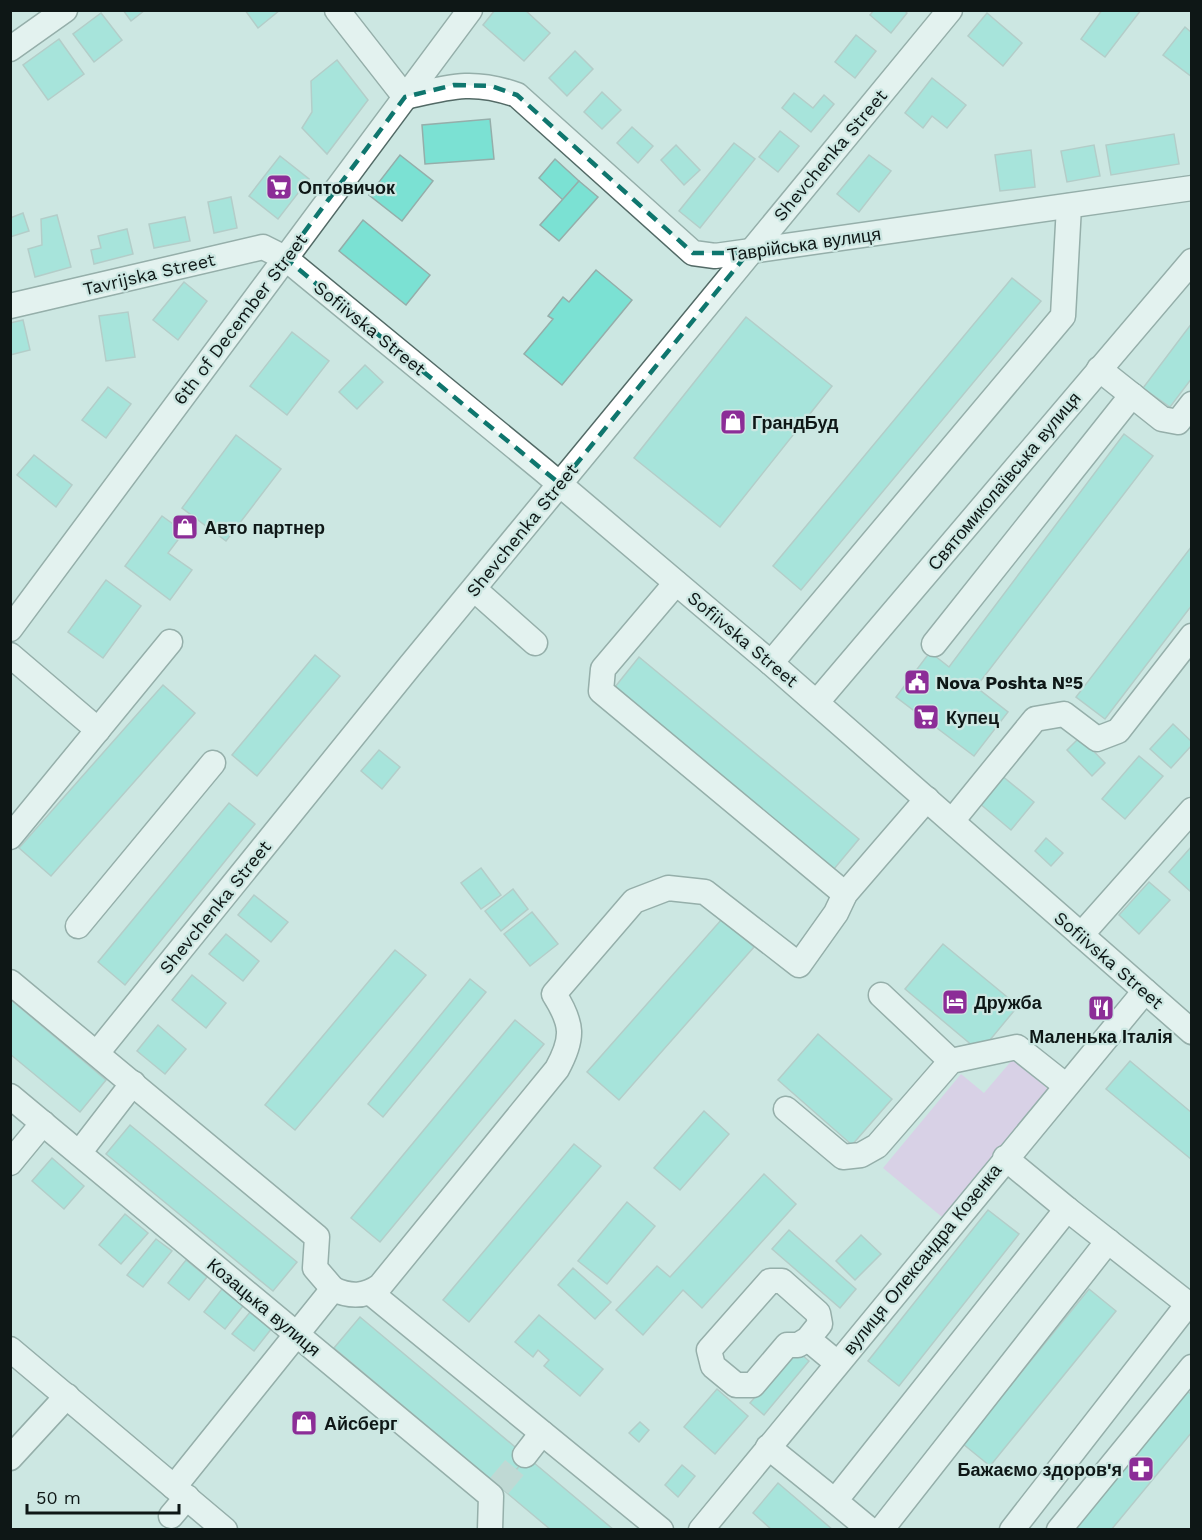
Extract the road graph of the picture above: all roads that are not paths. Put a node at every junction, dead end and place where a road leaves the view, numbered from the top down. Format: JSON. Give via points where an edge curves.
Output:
{"nodes":[{"id":1,"x":65,"y":10,"type":"edge"},
{"id":2,"x":337,"y":10,"type":"edge"},
{"id":3,"x":470,"y":10,"type":"edge"},
{"id":4,"x":950,"y":10,"type":"edge"},
{"id":5,"x":13,"y":43,"type":"edge"},
{"id":6,"x":405,"y":98,"type":"junction"},
{"id":7,"x":1191,"y":188,"type":"edge"},
{"id":8,"x":1070,"y":206,"type":"junction"},
{"id":9,"x":748,"y":253,"type":"junction"},
{"id":10,"x":285,"y":258,"type":"junction"},
{"id":11,"x":1191,"y":261,"type":"edge"},
{"id":12,"x":10,"y":306,"type":"edge"},
{"id":13,"x":1099,"y":369,"type":"junction"},
{"id":14,"x":1132,"y":395,"type":"junction"},
{"id":15,"x":1191,"y":404,"type":"edge"},
{"id":16,"x":560,"y":484,"type":"junction"},
{"id":17,"x":676,"y":583,"type":"junction"},
{"id":18,"x":474,"y":589,"type":"junction"},
{"id":19,"x":10,"y":629,"type":"edge"},
{"id":20,"x":1191,"y":636,"type":"edge"},
{"id":21,"x":170,"y":642,"type":"dead end"},
{"id":22,"x":535,"y":643,"type":"dead end"},
{"id":23,"x":934,"y":644,"type":"dead end"},
{"id":24,"x":10,"y":655,"type":"edge"},
{"id":25,"x":771,"y":663,"type":"junction"},
{"id":26,"x":816,"y":702,"type":"junction"},
{"id":27,"x":98,"y":730,"type":"junction"},
{"id":28,"x":213,"y":762,"type":"dead end"},
{"id":29,"x":927,"y":799,"type":"junction"},
{"id":30,"x":1191,"y":810,"type":"edge"},
{"id":31,"x":952,"y":821,"type":"junction"},
{"id":32,"x":10,"y":837,"type":"edge"},
{"id":33,"x":845,"y":894,"type":"junction"},
{"id":34,"x":78,"y":926,"type":"dead end"},
{"id":35,"x":1081,"y":935,"type":"junction"},
{"id":36,"x":10,"y":982,"type":"edge"},
{"id":37,"x":1145,"y":991,"type":"junction"},
{"id":38,"x":881,"y":995,"type":"dead end"},
{"id":39,"x":1191,"y":1032,"type":"edge"},
{"id":40,"x":97,"y":1053,"type":"junction"},
{"id":41,"x":951,"y":1061,"type":"junction"},
{"id":42,"x":133,"y":1083,"type":"junction"},
{"id":43,"x":1065,"y":1085,"type":"junction"},
{"id":44,"x":10,"y":1096,"type":"edge"},
{"id":45,"x":786,"y":1109,"type":"dead end"},
{"id":46,"x":43,"y":1123,"type":"junction"},
{"id":47,"x":78,"y":1153,"type":"junction"},
{"id":48,"x":1005,"y":1158,"type":"junction"},
{"id":49,"x":10,"y":1163,"type":"edge"},
{"id":50,"x":1067,"y":1209,"type":"junction"},
{"id":51,"x":1108,"y":1241,"type":"junction"},
{"id":52,"x":333,"y":1289,"type":"junction"},
{"id":53,"x":371,"y":1293,"type":"junction"},
{"id":54,"x":1190,"y":1305,"type":"edge"},
{"id":55,"x":297,"y":1335,"type":"junction"},
{"id":56,"x":808,"y":1339,"type":"junction"},
{"id":57,"x":10,"y":1349,"type":"edge"},
{"id":58,"x":837,"y":1364,"type":"junction"},
{"id":59,"x":1191,"y":1367,"type":"edge"},
{"id":60,"x":67,"y":1396,"type":"junction"},
{"id":61,"x":543,"y":1433,"type":"junction"},
{"id":62,"x":768,"y":1447,"type":"junction"},
{"id":63,"x":525,"y":1455,"type":"tunnel mouth"},
{"id":64,"x":10,"y":1458,"type":"edge"},
{"id":65,"x":177,"y":1500,"type":"junction"},
{"id":66,"x":835,"y":1501,"type":"junction"},
{"id":67,"x":225,"y":1530,"type":"edge"},
{"id":68,"x":490,"y":1530,"type":"edge"},
{"id":69,"x":661,"y":1530,"type":"edge"},
{"id":70,"x":701,"y":1530,"type":"edge"},
{"id":71,"x":870,"y":1530,"type":"edge"},
{"id":72,"x":881,"y":1530,"type":"edge"},
{"id":73,"x":1012,"y":1530,"type":"edge"},
{"id":74,"x":1059,"y":1530,"type":"edge"}],
"edges":[{"from":1,"to":5,"type":"street"},
{"from":2,"to":6,"type":"street"},
{"from":3,"to":6,"type":"street","name":"6th of December Street"},
{"from":4,"to":9,"type":"street","name":"Shevchenka Street"},
{"from":6,"to":9,"type":"street","name":"Таврійська вулиця","via":[[454,85],[491,86],[517,95],[693,253]]},
{"from":6,"to":10,"type":"street","name":"6th of December Street"},
{"from":7,"to":8,"type":"street","name":"Таврійська вулиця"},
{"from":8,"to":9,"type":"street","name":"Таврійська вулиця"},
{"from":8,"to":25,"type":"street","via":[[1064,316]]},
{"from":9,"to":16,"type":"street","name":"Shevchenka Street"},
{"from":10,"to":12,"type":"street","name":"Tavrijska Street","via":[[263,247]]},
{"from":10,"to":16,"type":"street","name":"Sofiivska Street"},
{"from":10,"to":19,"type":"street","name":"6th of December Street"},
{"from":11,"to":13,"type":"street","name":"Святомиколаївська вулиця"},
{"from":13,"to":14,"type":"street"},
{"from":13,"to":26,"type":"street","name":"Святомиколаївська вулиця"},
{"from":14,"to":15,"type":"street","via":[[1162,419],[1178,422]]},
{"from":14,"to":23,"type":"street"},
{"from":16,"to":17,"type":"street","name":"Sofiivska Street"},
{"from":16,"to":18,"type":"street","name":"Shevchenka Street"},
{"from":17,"to":25,"type":"street","name":"Sofiivska Street"},
{"from":17,"to":33,"type":"street","via":[[603,669],[601,691]]},
{"from":18,"to":22,"type":"street"},
{"from":18,"to":40,"type":"street","name":"Shevchenka Street","via":[[438,640]]},
{"from":20,"to":31,"type":"street","via":[[1118,731],[1097,739],[1064,714],[1035,719]]},
{"from":21,"to":27,"type":"street"},
{"from":24,"to":27,"type":"street"},
{"from":25,"to":26,"type":"street","name":"Sofiivska Street"},
{"from":26,"to":29,"type":"street","name":"Sofiivska Street"},
{"from":27,"to":32,"type":"street"},
{"from":28,"to":34,"type":"street"},
{"from":29,"to":31,"type":"street","name":"Sofiivska Street"},
{"from":29,"to":33,"type":"street"},
{"from":30,"to":35,"type":"street"},
{"from":31,"to":35,"type":"street","name":"Sofiivska Street"},
{"from":33,"to":53,"type":"street","via":[[799,965],[705,892],[668,888],[634,901],[554,994],[570,1029],[567,1051],[558,1069],[381,1286]]},
{"from":35,"to":37,"type":"street","name":"Sofiivska Street"},
{"from":36,"to":40,"type":"street"},
{"from":37,"to":39,"type":"street","name":"Sofiivska Street"},
{"from":37,"to":43,"type":"street","name":"вулиця Олександра Козенка"},
{"from":38,"to":41,"type":"street"},
{"from":40,"to":42,"type":"street"},
{"from":41,"to":43,"type":"street","via":[[1017,1047]]},
{"from":41,"to":45,"type":"street","via":[[877,1146],[861,1155],[843,1157]]},
{"from":42,"to":47,"type":"street"},
{"from":42,"to":52,"type":"street","via":[[317,1237],[315,1268]]},
{"from":43,"to":48,"type":"street","name":"вулиця Олександра Козенка"},
{"from":44,"to":46,"type":"street","name":"Козацька вулиця"},
{"from":46,"to":47,"type":"street","name":"Козацька вулиця"},
{"from":46,"to":49,"type":"street"},
{"from":47,"to":55,"type":"street","name":"Козацька вулиця"},
{"from":48,"to":50,"type":"street"},
{"from":48,"to":58,"type":"street","name":"вулиця Олександра Козенка"},
{"from":50,"to":51,"type":"street"},
{"from":50,"to":66,"type":"street"},
{"from":51,"to":54,"type":"street"},
{"from":51,"to":72,"type":"street"},
{"from":52,"to":53,"type":"street","via":[[346,1295]]},
{"from":52,"to":55,"type":"street"},
{"from":53,"to":61,"type":"street"},
{"from":54,"to":73,"type":"street"},
{"from":55,"to":65,"type":"street"},
{"from":55,"to":68,"type":"street","name":"Козацька вулиця","via":[[495,1491]]},
{"from":56,"to":56,"type":"street","via":[[820,1324],[818,1313],[783,1281],[770,1281],[709,1350],[713,1366],[736,1385],[753,1384],[787,1345],[798,1345]]},
{"from":56,"to":58,"type":"street"},
{"from":57,"to":60,"type":"street"},
{"from":58,"to":62,"type":"street","name":"вулиця Олександра Козенка"},
{"from":59,"to":74,"type":"street"},
{"from":60,"to":64,"type":"street"},
{"from":60,"to":65,"type":"street"},
{"from":61,"to":63,"type":"street"},
{"from":61,"to":69,"type":"street"},
{"from":62,"to":66,"type":"street"},
{"from":62,"to":70,"type":"street","name":"вулиця Олександра Козенка"},
{"from":65,"to":67,"type":"street"},
{"from":66,"to":71,"type":"street"}]}
